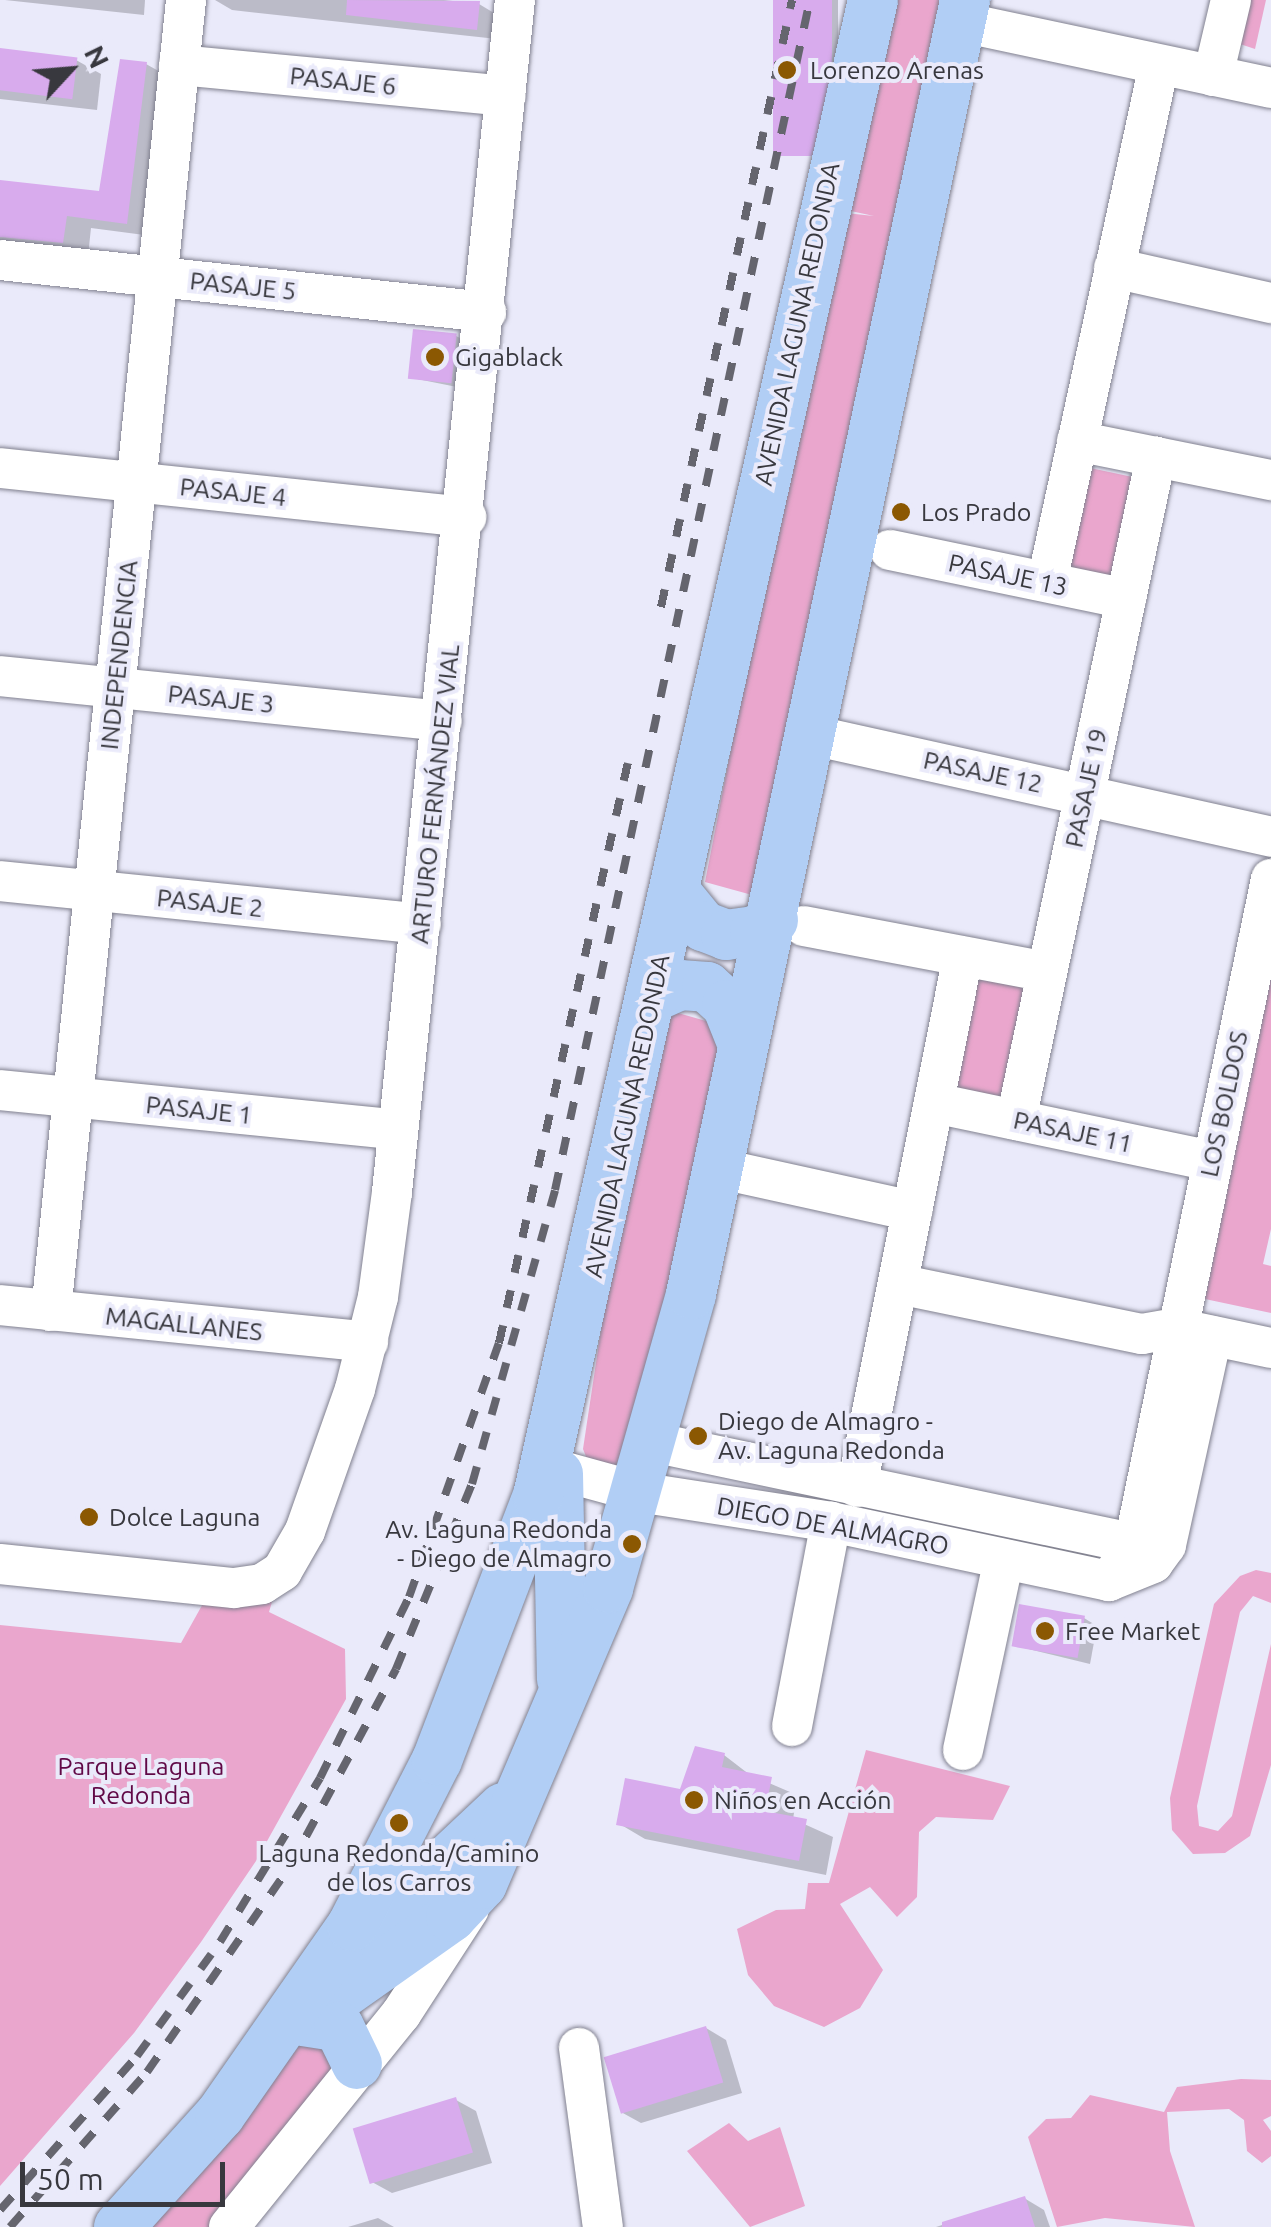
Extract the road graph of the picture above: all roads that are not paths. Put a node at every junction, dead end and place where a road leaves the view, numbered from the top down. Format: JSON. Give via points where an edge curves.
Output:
{"nodes":[{"id":1,"x":186,"y":0,"type":"edge"},
{"id":2,"x":515,"y":0,"type":"edge"},
{"id":3,"x":874,"y":0,"type":"edge"},
{"id":4,"x":1231,"y":0,"type":"edge"},
{"id":5,"x":963,"y":11,"type":"edge"},
{"id":6,"x":179,"y":65,"type":"junction"},
{"id":7,"x":1159,"y":65,"type":"junction"},
{"id":8,"x":1213,"y":76,"type":"junction"},
{"id":9,"x":1269,"y":78,"type":"edge"},
{"id":10,"x":506,"y":96,"type":"junction"},
{"id":11,"x":0,"y":260,"type":"edge"},
{"id":12,"x":1114,"y":268,"type":"junction"},
{"id":13,"x":158,"y":277,"type":"junction"},
{"id":14,"x":1271,"y":303,"type":"edge"},
{"id":15,"x":486,"y":312,"type":"junction"},
{"id":16,"x":1077,"y":441,"type":"junction"},
{"id":17,"x":1156,"y":457,"type":"junction"},
{"id":18,"x":0,"y":468,"type":"edge"},
{"id":19,"x":1271,"y":480,"type":"edge"},
{"id":20,"x":136,"y":482,"type":"junction"},
{"id":21,"x":466,"y":517,"type":"junction"},
{"id":22,"x":890,"y":550,"type":"dead end"},
{"id":23,"x":1047,"y":582,"type":"junction"},
{"id":24,"x":1126,"y":599,"type":"junction"},
{"id":25,"x":0,"y":676,"type":"edge"},
{"id":26,"x":115,"y":688,"type":"junction"},
{"id":27,"x":442,"y":721,"type":"junction"},
{"id":28,"x":812,"y":735,"type":"junction"},
{"id":29,"x":1084,"y":793,"type":"junction"},
{"id":30,"x":1271,"y":837,"type":"edge"},
{"id":31,"x":1271,"y":879,"type":"edge"},
{"id":32,"x":0,"y":882,"type":"edge"},
{"id":33,"x":94,"y":891,"type":"junction"},
{"id":34,"x":676,"y":893,"type":"junction"},
{"id":35,"x":789,"y":923,"type":"junction"},
{"id":36,"x":420,"y":924,"type":"junction"},
{"id":37,"x":963,"y":956,"type":"junction"},
{"id":38,"x":1047,"y":972,"type":"junction"},
{"id":39,"x":652,"y":998,"type":"junction"},
{"id":40,"x":743,"y":1045,"type":"junction"},
{"id":41,"x":0,"y":1090,"type":"edge"},
{"id":42,"x":73,"y":1098,"type":"junction"},
{"id":43,"x":934,"y":1103,"type":"junction"},
{"id":44,"x":1016,"y":1120,"type":"junction"},
{"id":45,"x":398,"y":1130,"type":"junction"},
{"id":46,"x":1212,"y":1161,"type":"junction"},
{"id":47,"x":716,"y":1168,"type":"junction"},
{"id":48,"x":912,"y":1211,"type":"junction"},
{"id":49,"x":898,"y":1284,"type":"junction"},
{"id":50,"x":0,"y":1306,"type":"edge"},
{"id":51,"x":51,"y":1311,"type":"junction"},
{"id":52,"x":1194,"y":1332,"type":"junction"},
{"id":53,"x":368,"y":1342,"type":"junction"},
{"id":54,"x":1271,"y":1348,"type":"edge"},
{"id":55,"x":561,"y":1414,"type":"junction"},
{"id":56,"x":652,"y":1442,"type":"junction"},
{"id":57,"x":558,"y":1470,"type":"junction"},
{"id":58,"x":857,"y":1487,"type":"junction"},
{"id":59,"x":638,"y":1492,"type":"junction"},
{"id":60,"x":831,"y":1522,"type":"junction"},
{"id":61,"x":1134,"y":1544,"type":"junction"},
{"id":62,"x":1004,"y":1558,"type":"junction"},
{"id":63,"x":0,"y":1564,"type":"edge"},
{"id":64,"x":1109,"y":1581,"type":"junction"},
{"id":65,"x":558,"y":1710,"type":"junction"},
{"id":66,"x":792,"y":1726,"type":"dead end"},
{"id":67,"x":963,"y":1750,"type":"dead end"},
{"id":68,"x":532,"y":1769,"type":"junction"},
{"id":69,"x":482,"y":1884,"type":"junction"},
{"id":70,"x":376,"y":1968,"type":"junction"},
{"id":71,"x":286,"y":2035,"type":"junction"},
{"id":72,"x":579,"y":2048,"type":"dead end"},
{"id":73,"x":356,"y":2064,"type":"junction"},
{"id":74,"x":120,"y":2227,"type":"edge"},
{"id":75,"x":229,"y":2227,"type":"edge"},
{"id":76,"x":603,"y":2227,"type":"edge"}],
"edges":[{"from":1,"to":6,"type":"street","name":"INDEPENDENCIA"},
{"from":2,"to":10,"type":"street","name":"ARTURO FERNÁNDEZ VIAL"},
{"from":3,"to":34,"type":"main road","name":"AVENIDA LAGUNA REDONDA","via":[[783,382]]},
{"from":4,"to":8,"type":"street"},
{"from":5,"to":7,"type":"street"},
{"from":5,"to":28,"type":"main road"},
{"from":6,"to":10,"type":"street","name":"PASAJE 6"},
{"from":6,"to":13,"type":"street","name":"INDEPENDENCIA"},
{"from":7,"to":8,"type":"street"},
{"from":7,"to":12,"type":"street"},
{"from":8,"to":9,"type":"street"},
{"from":10,"to":15,"type":"street","name":"ARTURO FERNÁNDEZ VIAL"},
{"from":11,"to":13,"type":"street","name":"PASAJE 5"},
{"from":12,"to":14,"type":"street"},
{"from":12,"to":16,"type":"street"},
{"from":13,"to":15,"type":"street","name":"PASAJE 5"},
{"from":13,"to":20,"type":"street","name":"INDEPENDENCIA"},
{"from":15,"to":21,"type":"street","name":"ARTURO FERNÁNDEZ VIAL"},
{"from":16,"to":17,"type":"street"},
{"from":16,"to":23,"type":"street"},
{"from":17,"to":19,"type":"street"},
{"from":17,"to":24,"type":"street","name":"PASAJE 19"},
{"from":18,"to":20,"type":"street","name":"PASAJE 4"},
{"from":20,"to":21,"type":"street","name":"PASAJE 4"},
{"from":20,"to":26,"type":"street","name":"INDEPENDENCIA"},
{"from":21,"to":27,"type":"street","name":"ARTURO FERNÁNDEZ VIAL"},
{"from":22,"to":23,"type":"street","name":"PASAJE 13"},
{"from":23,"to":24,"type":"street","name":"PASAJE 13"},
{"from":24,"to":29,"type":"street","name":"PASAJE 19"},
{"from":25,"to":26,"type":"street","name":"PASAJE 3"},
{"from":26,"to":27,"type":"street","name":"PASAJE 3"},
{"from":26,"to":33,"type":"street","name":"INDEPENDENCIA"},
{"from":27,"to":36,"type":"street","name":"ARTURO FERNÁNDEZ VIAL"},
{"from":28,"to":29,"type":"street","name":"PASAJE 12"},
{"from":28,"to":35,"type":"main road"},
{"from":29,"to":30,"type":"street","name":"PASAJE 12"},
{"from":29,"to":38,"type":"street","name":"PASAJE 19"},
{"from":31,"to":46,"type":"street","name":"LOS BOLDOS"},
{"from":32,"to":33,"type":"street","name":"PASAJE 2"},
{"from":33,"to":36,"type":"street","name":"PASAJE 2"},
{"from":33,"to":42,"type":"street","name":"INDEPENDENCIA"},
{"from":34,"to":35,"type":"main road","via":[[702,926],[726,935]]},
{"from":34,"to":39,"type":"main road","name":"AVENIDA LAGUNA REDONDA"},
{"from":35,"to":37,"type":"street"},
{"from":35,"to":40,"type":"main road"},
{"from":36,"to":45,"type":"street","name":"ARTURO FERNÁNDEZ VIAL"},
{"from":37,"to":38,"type":"street"},
{"from":37,"to":43,"type":"street"},
{"from":38,"to":44,"type":"street","name":"PASAJE 19"},
{"from":39,"to":40,"type":"main road","via":[[680,985],[706,987],[727,1005]]},
{"from":39,"to":55,"type":"main road","name":"AVENIDA LAGUNA REDONDA"},
{"from":40,"to":47,"type":"main road"},
{"from":41,"to":42,"type":"street","name":"PASAJE 1"},
{"from":42,"to":45,"type":"street","name":"PASAJE 1"},
{"from":42,"to":51,"type":"street","name":"INDEPENDENCIA"},
{"from":43,"to":44,"type":"street","name":"PASAJE 11"},
{"from":43,"to":48,"type":"street"},
{"from":44,"to":46,"type":"street","name":"PASAJE 11"},
{"from":45,"to":53,"type":"street","name":"ARTURO FERNÁNDEZ VIAL"},
{"from":46,"to":52,"type":"street","name":"LOS BOLDOS"},
{"from":47,"to":48,"type":"street"},
{"from":47,"to":56,"type":"main road"},
{"from":48,"to":49,"type":"street"},
{"from":49,"to":52,"type":"street","via":[[1142,1334]]},
{"from":49,"to":58,"type":"street"},
{"from":50,"to":51,"type":"street","name":"MAGALLANES"},
{"from":51,"to":53,"type":"street","name":"MAGALLANES"},
{"from":52,"to":54,"type":"street"},
{"from":52,"to":61,"type":"street"},
{"from":52,"to":64,"type":"street","via":[[1166,1545],[1154,1563]]},
{"from":53,"to":63,"type":"street","name":"ARTURO FERNÁNDEZ VIAL","via":[[305,1531],[282,1571],[262,1584],[234,1588]]},
{"from":55,"to":57,"type":"main road"},
{"from":55,"to":71,"type":"main road","name":"AVENIDA LAGUNA REDONDA","via":[[526,1528],[437,1760],[352,1926]]},
{"from":56,"to":58,"type":"street","name":"DIEGO DE ALMAGRO"},
{"from":56,"to":59,"type":"main road"},
{"from":57,"to":59,"type":"street","name":"DIEGO DE ALMAGRO"},
{"from":57,"to":65,"type":"main road"},
{"from":58,"to":61,"type":"street","name":"DIEGO DE ALMAGRO"},
{"from":59,"to":60,"type":"street","name":"DIEGO DE ALMAGRO"},
{"from":59,"to":65,"type":"main road"},
{"from":60,"to":62,"type":"street","name":"DIEGO DE ALMAGRO"},
{"from":60,"to":66,"type":"street"},
{"from":61,"to":64,"type":"street"},
{"from":62,"to":64,"type":"street","name":"DIEGO DE ALMAGRO"},
{"from":62,"to":67,"type":"street"},
{"from":65,"to":68,"type":"main road"},
{"from":68,"to":69,"type":"main road"},
{"from":68,"to":70,"type":"main road","via":[[486,1828],[386,1918],[374,1943]]},
{"from":69,"to":70,"type":"main road","via":[[451,1917]]},
{"from":69,"to":73,"type":"street","via":[[401,2014]]},
{"from":70,"to":71,"type":"main road"},
{"from":70,"to":73,"type":"street","via":[[377,2016]]},
{"from":71,"to":73,"type":"main road","via":[[339,2027]]},
{"from":71,"to":74,"type":"main road"},
{"from":72,"to":76,"type":"street"},
{"from":73,"to":75,"type":"street"}]}
